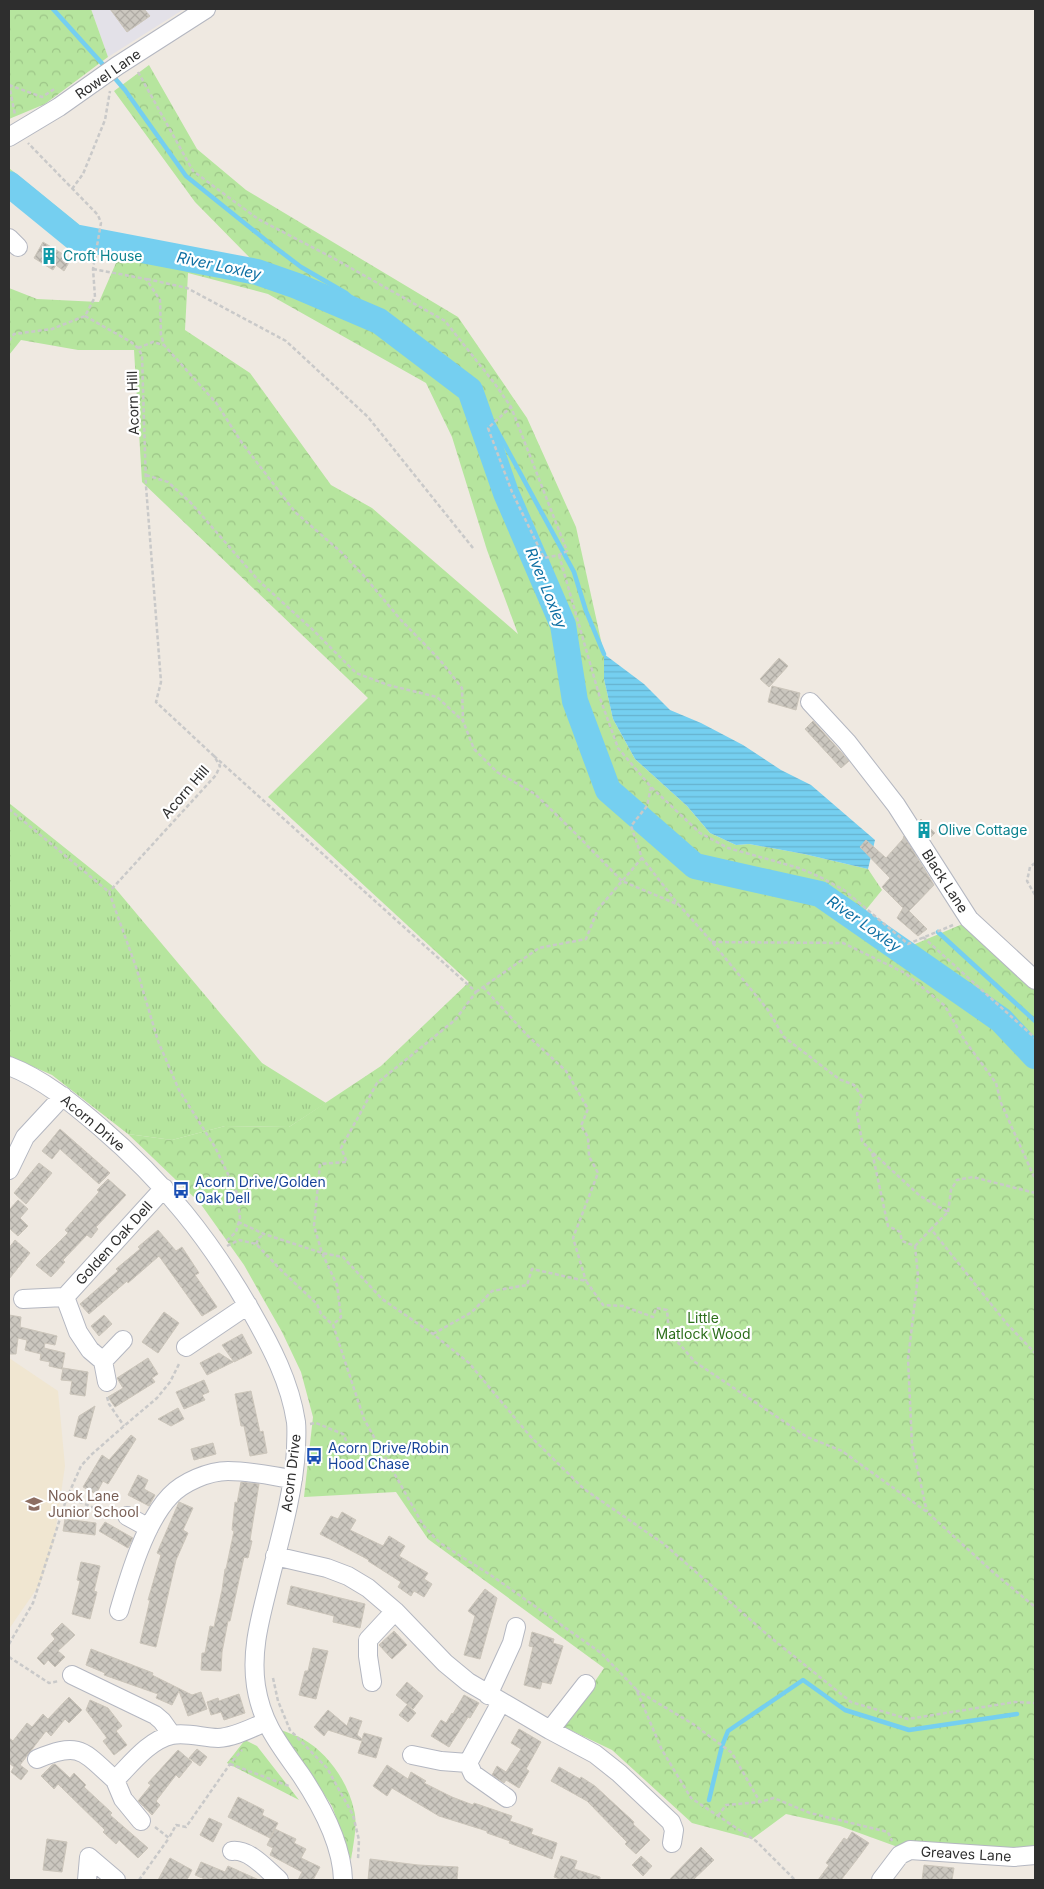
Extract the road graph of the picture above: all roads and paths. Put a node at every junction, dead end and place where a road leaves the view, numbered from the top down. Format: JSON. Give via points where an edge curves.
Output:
{"nodes":[{"id":1,"x":206,"y":9,"type":"edge"},
{"id":2,"x":124,"y":62,"type":"junction"},
{"id":3,"x":106,"y":83,"type":"junction"},
{"id":4,"x":9,"y":85,"type":"edge"},
{"id":5,"x":58,"y":87,"type":"dead end"},
{"id":6,"x":13,"y":135,"type":"edge"},
{"id":7,"x":72,"y":189,"type":"junction"},
{"id":8,"x":93,"y":269,"type":"junction"},
{"id":9,"x":146,"y":279,"type":"junction"},
{"id":10,"x":85,"y":316,"type":"junction"},
{"id":11,"x":9,"y":341,"type":"edge"},
{"id":12,"x":164,"y":344,"type":"junction"},
{"id":13,"x":138,"y":348,"type":"junction"},
{"id":14,"x":510,"y":408,"type":"junction"},
{"id":15,"x":146,"y":475,"type":"junction"},
{"id":16,"x":473,"y":548,"type":"dead end"},
{"id":17,"x":559,"y":555,"type":"junction"},
{"id":18,"x":810,"y":702,"type":"dead end"},
{"id":19,"x":463,"y":721,"type":"junction"},
{"id":20,"x":214,"y":756,"type":"junction"},
{"id":21,"x":650,"y":787,"type":"junction"},
{"id":22,"x":9,"y":809,"type":"edge"},
{"id":23,"x":642,"y":858,"type":"junction"},
{"id":24,"x":1035,"y":863,"type":"edge"},
{"id":25,"x":622,"y":881,"type":"junction"},
{"id":26,"x":109,"y":892,"type":"junction"},
{"id":27,"x":1035,"y":895,"type":"edge"},
{"id":28,"x":679,"y":905,"type":"junction"},
{"id":29,"x":968,"y":919,"type":"junction"},
{"id":30,"x":923,"y":938,"type":"junction"},
{"id":31,"x":712,"y":942,"type":"junction"},
{"id":32,"x":1035,"y":980,"type":"edge"},
{"id":33,"x":483,"y":987,"type":"junction"},
{"id":34,"x":476,"y":992,"type":"junction"},
{"id":35,"x":1035,"y":1038,"type":"edge"},
{"id":36,"x":9,"y":1066,"type":"edge"},
{"id":37,"x":63,"y":1096,"type":"junction"},
{"id":38,"x":872,"y":1152,"type":"junction"},
{"id":39,"x":9,"y":1170,"type":"edge"},
{"id":40,"x":1035,"y":1179,"type":"edge"},
{"id":41,"x":164,"y":1188,"type":"junction"},
{"id":42,"x":1035,"y":1193,"type":"edge"},
{"id":43,"x":948,"y":1212,"type":"junction"},
{"id":44,"x":238,"y":1222,"type":"junction"},
{"id":45,"x":931,"y":1229,"type":"junction"},
{"id":46,"x":264,"y":1234,"type":"junction"},
{"id":47,"x":239,"y":1240,"type":"dead end"},
{"id":48,"x":256,"y":1244,"type":"junction"},
{"id":49,"x":915,"y":1246,"type":"junction"},
{"id":50,"x":214,"y":1251,"type":"junction"},
{"id":51,"x":322,"y":1253,"type":"junction"},
{"id":52,"x":586,"y":1281,"type":"junction"},
{"id":53,"x":64,"y":1297,"type":"junction"},
{"id":54,"x":23,"y":1299,"type":"dead end"},
{"id":55,"x":248,"y":1305,"type":"junction"},
{"id":56,"x":333,"y":1325,"type":"junction"},
{"id":57,"x":433,"y":1334,"type":"junction"},
{"id":58,"x":123,"y":1340,"type":"dead end"},
{"id":59,"x":186,"y":1347,"type":"joint"},
{"id":60,"x":1035,"y":1353,"type":"edge"},
{"id":61,"x":103,"y":1361,"type":"junction"},
{"id":62,"x":107,"y":1382,"type":"joint"},
{"id":63,"x":296,"y":1424,"type":"junction"},
{"id":64,"x":124,"y":1426,"type":"junction"},
{"id":65,"x":381,"y":1449,"type":"junction"},
{"id":66,"x":293,"y":1480,"type":"junction"},
{"id":67,"x":66,"y":1500,"type":"junction"},
{"id":68,"x":926,"y":1512,"type":"junction"},
{"id":69,"x":128,"y":1516,"type":"joint"},
{"id":70,"x":149,"y":1528,"type":"junction"},
{"id":71,"x":276,"y":1556,"type":"junction"},
{"id":72,"x":1035,"y":1607,"type":"edge"},
{"id":73,"x":119,"y":1611,"type":"dead end"},
{"id":74,"x":395,"y":1611,"type":"junction"},
{"id":75,"x":516,"y":1627,"type":"dead end"},
{"id":76,"x":9,"y":1644,"type":"edge"},
{"id":77,"x":9,"y":1657,"type":"edge"},
{"id":78,"x":72,"y":1675,"type":"joint"},
{"id":79,"x":272,"y":1677,"type":"dead end"},
{"id":80,"x":372,"y":1682,"type":"dead end"},
{"id":81,"x":586,"y":1684,"type":"dead end"},
{"id":82,"x":636,"y":1689,"type":"junction"},
{"id":83,"x":494,"y":1699,"type":"junction"},
{"id":84,"x":1035,"y":1703,"type":"edge"},
{"id":85,"x":266,"y":1722,"type":"junction"},
{"id":86,"x":550,"y":1730,"type":"junction"},
{"id":87,"x":172,"y":1735,"type":"junction"},
{"id":88,"x":242,"y":1750,"type":"dead end"},
{"id":89,"x":412,"y":1755,"type":"dead end"},
{"id":90,"x":37,"y":1759,"type":"dead end"},
{"id":91,"x":468,"y":1763,"type":"junction"},
{"id":92,"x":230,"y":1764,"type":"junction"},
{"id":93,"x":115,"y":1780,"type":"junction"},
{"id":94,"x":313,"y":1795,"type":"junction"},
{"id":95,"x":507,"y":1798,"type":"dead end"},
{"id":96,"x":760,"y":1802,"type":"junction"},
{"id":97,"x":718,"y":1816,"type":"junction"},
{"id":98,"x":141,"y":1821,"type":"joint"},
{"id":99,"x":168,"y":1838,"type":"junction"},
{"id":100,"x":672,"y":1843,"type":"dead end"},
{"id":101,"x":232,"y":1851,"type":"dead end"},
{"id":102,"x":900,"y":1855,"type":"junction"},
{"id":103,"x":1035,"y":1855,"type":"edge"},
{"id":104,"x":356,"y":1866,"type":"dead end"},
{"id":105,"x":87,"y":1880,"type":"edge"},
{"id":106,"x":116,"y":1880,"type":"edge"},
{"id":107,"x":139,"y":1880,"type":"edge"},
{"id":108,"x":279,"y":1880,"type":"edge"},
{"id":109,"x":343,"y":1880,"type":"edge"},
{"id":110,"x":795,"y":1880,"type":"edge"},
{"id":111,"x":881,"y":1880,"type":"edge"}],
"edges":[{"from":1,"to":2,"type":"street","name":"Rowel Lane"},
{"from":2,"to":3,"type":"street","name":"Rowel Lane"},
{"from":2,"to":14,"type":"path","via":[[193,171],[258,219],[445,321]]},
{"from":3,"to":6,"type":"street","name":"Rowel Lane"},
{"from":3,"to":7,"type":"path","via":[[109,94],[104,120],[83,174]]},
{"from":4,"to":5,"type":"path","via":[[42,97]]},
{"from":4,"to":6,"type":"path"},
{"from":6,"to":7,"type":"path"},
{"from":7,"to":8,"type":"path","via":[[98,215],[101,223]]},
{"from":8,"to":9,"type":"path"},
{"from":8,"to":10,"type":"path","via":[[95,297]]},
{"from":9,"to":12,"type":"path","via":[[160,300]]},
{"from":9,"to":16,"type":"path","via":[[187,288],[286,341],[368,417]]},
{"from":10,"to":11,"type":"path","via":[[52,329],[14,334]]},
{"from":10,"to":13,"type":"path"},
{"from":12,"to":13,"type":"path","via":[[153,342]]},
{"from":12,"to":19,"type":"path","via":[[217,404],[242,443],[295,512],[358,570],[446,667],[462,688]]},
{"from":13,"to":15,"type":"path","name":"Acorn Hill","via":[[142,355]]},
{"from":14,"to":17,"type":"path","via":[[567,550]]},
{"from":14,"to":17,"type":"path","via":[[488,428],[512,492],[544,558]]},
{"from":15,"to":19,"type":"path","via":[[168,482],[191,503],[259,581],[356,673],[437,697]]},
{"from":15,"to":20,"type":"path","name":"Acorn Hill","via":[[162,682],[156,702]]},
{"from":17,"to":21,"type":"path","via":[[600,698],[618,748]]},
{"from":18,"to":29,"type":"street","name":"Black Lane","via":[[847,742],[896,805]]},
{"from":19,"to":25,"type":"path","via":[[474,749],[497,772],[535,794]]},
{"from":20,"to":26,"type":"path","name":"Acorn Hill","via":[[220,766],[216,775]]},
{"from":20,"to":34,"type":"path"},
{"from":21,"to":23,"type":"path","via":[[647,806],[631,826]]},
{"from":21,"to":30,"type":"path","via":[[700,833],[728,848],[820,877],[844,890],[908,944]]},
{"from":22,"to":26,"type":"path"},
{"from":23,"to":25,"type":"path"},
{"from":23,"to":28,"type":"path"},
{"from":24,"to":27,"type":"path","via":[[1030,868],[1027,881]]},
{"from":25,"to":28,"type":"path"},
{"from":25,"to":33,"type":"path","via":[[598,909],[586,939],[539,948]]},
{"from":26,"to":44,"type":"path","via":[[158,1041],[179,1090],[215,1147],[237,1193]]},
{"from":28,"to":31,"type":"path"},
{"from":29,"to":30,"type":"path"},
{"from":29,"to":32,"type":"street","name":"Black Lane"},
{"from":30,"to":35,"type":"path"},
{"from":31,"to":38,"type":"path","via":[[768,1010],[784,1037],[809,1058],[854,1085],[862,1096],[856,1114],[862,1141]]},
{"from":31,"to":40,"type":"path","via":[[843,943],[905,973],[945,1006],[965,1041],[996,1083],[1001,1103]]},
{"from":33,"to":34,"type":"path"},
{"from":33,"to":52,"type":"path","via":[[526,1035],[566,1072],[588,1109],[581,1126],[588,1137],[589,1156],[598,1173],[573,1238]]},
{"from":34,"to":51,"type":"path","via":[[455,1020],[377,1083],[341,1148],[347,1162],[320,1164],[314,1226]]},
{"from":36,"to":37,"type":"street","name":"Acorn Drive"},
{"from":37,"to":39,"type":"street","via":[[25,1137]]},
{"from":37,"to":41,"type":"street","name":"Acorn Drive","via":[[123,1147]]},
{"from":38,"to":43,"type":"path","via":[[920,1196]]},
{"from":38,"to":49,"type":"path","via":[[888,1226],[900,1232],[902,1241]]},
{"from":41,"to":50,"type":"street","name":"Acorn Drive"},
{"from":41,"to":53,"type":"street","name":"Golden Oak Dell"},
{"from":42,"to":43,"type":"path","via":[[973,1177],[957,1180]]},
{"from":43,"to":45,"type":"path"},
{"from":44,"to":46,"type":"path"},
{"from":44,"to":50,"type":"path","via":[[236,1232]]},
{"from":45,"to":49,"type":"path"},
{"from":45,"to":60,"type":"path","via":[[1007,1324]]},
{"from":46,"to":48,"type":"path"},
{"from":46,"to":51,"type":"path"},
{"from":47,"to":48,"type":"path"},
{"from":48,"to":56,"type":"path","via":[[317,1304],[321,1314]]},
{"from":49,"to":68,"type":"path","via":[[918,1276],[908,1359],[912,1445]]},
{"from":50,"to":55,"type":"street","name":"Acorn Drive"},
{"from":51,"to":56,"type":"path","via":[[337,1285],[341,1317]]},
{"from":51,"to":57,"type":"path","via":[[343,1257],[382,1299]]},
{"from":52,"to":57,"type":"path","via":[[532,1269],[527,1285],[492,1291],[472,1312]]},
{"from":52,"to":68,"type":"path","via":[[603,1305],[623,1306],[652,1317],[656,1308],[666,1310],[669,1332],[695,1362],[807,1437],[842,1451]]},
{"from":53,"to":54,"type":"street","name":"Golden Oak Dell"},
{"from":53,"to":61,"type":"street","name":"Golden Oak Dell","via":[[78,1332],[90,1350]]},
{"from":55,"to":59,"type":"street"},
{"from":55,"to":63,"type":"street","name":"Acorn Drive","via":[[285,1380]]},
{"from":56,"to":65,"type":"path","via":[[364,1419]]},
{"from":57,"to":84,"type":"path","via":[[469,1363],[530,1436],[584,1490],[664,1544],[770,1637],[851,1702],[908,1719],[1015,1702]]},
{"from":58,"to":61,"type":"street"},
{"from":59,"to":64,"type":"path","via":[[166,1388]]},
{"from":61,"to":62,"type":"street"},
{"from":62,"to":64,"type":"path","via":[[109,1404]]},
{"from":63,"to":65,"type":"path","via":[[316,1424],[343,1434],[352,1453]]},
{"from":63,"to":66,"type":"street","name":"Acorn Drive"},
{"from":64,"to":67,"type":"path","via":[[81,1466]]},
{"from":65,"to":82,"type":"path","via":[[423,1525],[440,1543],[584,1640]]},
{"from":66,"to":70,"type":"street","via":[[251,1472],[227,1471],[207,1475],[186,1484],[170,1496]]},
{"from":66,"to":71,"type":"street","name":"Acorn Drive"},
{"from":67,"to":69,"type":"path","via":[[80,1502],[108,1515]]},
{"from":67,"to":76,"type":"path","via":[[33,1603]]},
{"from":68,"to":72,"type":"path"},
{"from":69,"to":70,"type":"street"},
{"from":70,"to":73,"type":"street"},
{"from":71,"to":74,"type":"street","via":[[348,1576]]},
{"from":71,"to":85,"type":"street","name":"Acorn Drive","via":[[254,1651],[256,1687]]},
{"from":74,"to":80,"type":"street","via":[[368,1640]]},
{"from":74,"to":83,"type":"street","via":[[445,1664]]},
{"from":75,"to":83,"type":"street"},
{"from":77,"to":78,"type":"path","via":[[48,1683],[62,1681]]},
{"from":78,"to":87,"type":"street","via":[[150,1712]]},
{"from":79,"to":104,"type":"path","via":[[290,1730],[327,1768],[353,1815],[358,1840]]},
{"from":81,"to":86,"type":"street"},
{"from":82,"to":96,"type":"path","via":[[732,1752]]},
{"from":82,"to":97,"type":"path","via":[[662,1750],[691,1798]]},
{"from":83,"to":86,"type":"street"},
{"from":83,"to":91,"type":"street"},
{"from":85,"to":87,"type":"street","via":[[219,1738]]},
{"from":85,"to":94,"type":"street","name":"Acorn Drive"},
{"from":86,"to":100,"type":"street","via":[[596,1754],[672,1822]]},
{"from":87,"to":93,"type":"street","via":[[146,1750]]},
{"from":88,"to":92,"type":"path"},
{"from":89,"to":91,"type":"street"},
{"from":90,"to":93,"type":"street","via":[[74,1749],[81,1751]]},
{"from":91,"to":95,"type":"street","via":[[473,1774]]},
{"from":92,"to":94,"type":"path"},
{"from":92,"to":99,"type":"path","via":[[186,1827],[176,1824]]},
{"from":93,"to":98,"type":"street","via":[[123,1799]]},
{"from":94,"to":109,"type":"street","name":"Acorn Drive","via":[[331,1831]]},
{"from":96,"to":97,"type":"path","via":[[726,1805]]},
{"from":96,"to":102,"type":"path","via":[[774,1798],[810,1813],[888,1832]]},
{"from":97,"to":110,"type":"path","via":[[756,1841]]},
{"from":98,"to":99,"type":"path","via":[[154,1826]]},
{"from":99,"to":107,"type":"path"},
{"from":101,"to":108,"type":"street","via":[[246,1853]]},
{"from":102,"to":103,"type":"street","name":"Greaves Lane","via":[[910,1850],[1014,1857]]},
{"from":102,"to":111,"type":"street"},
{"from":105,"to":106,"type":"street","via":[[85,1854]]}]}
